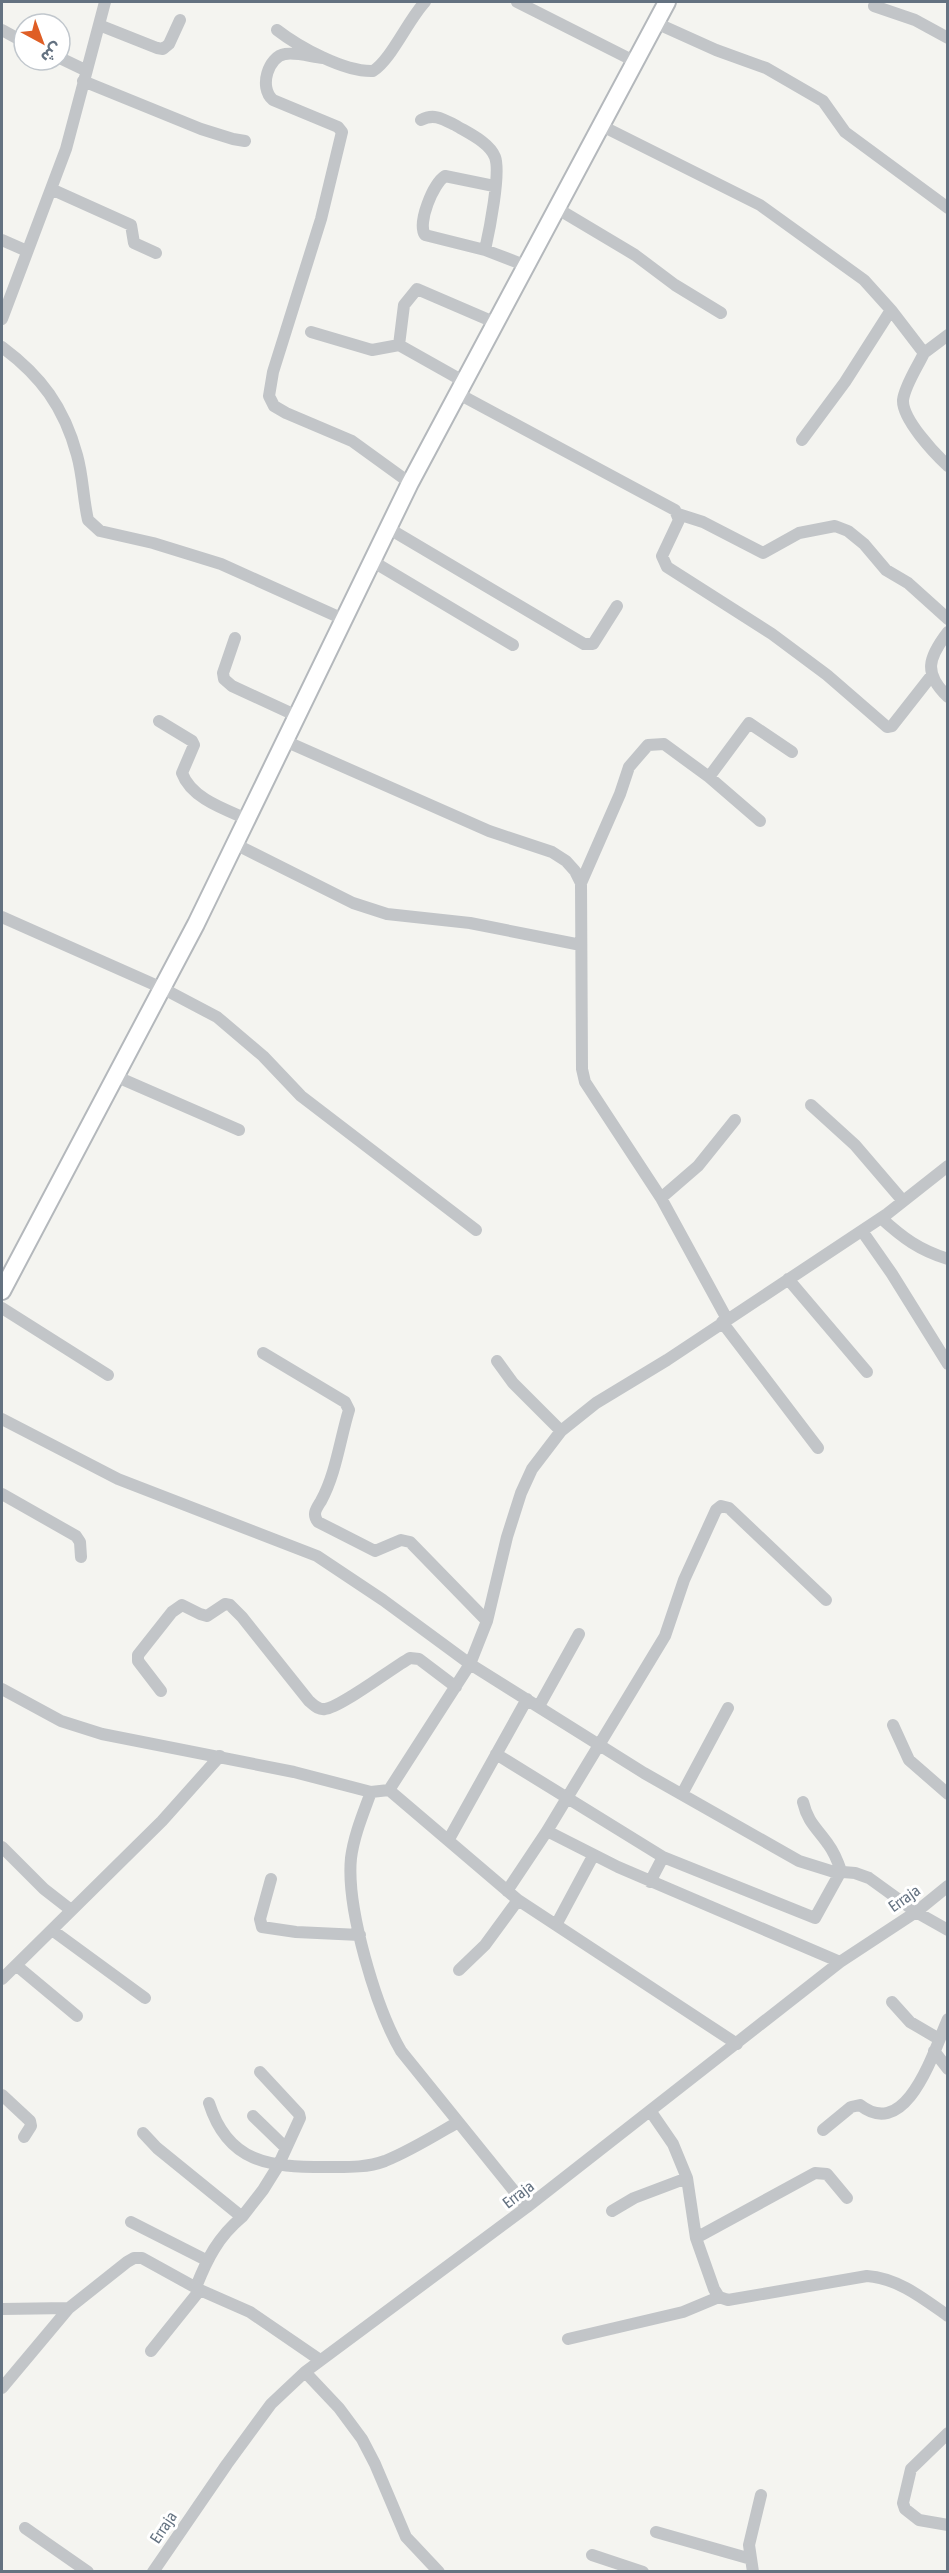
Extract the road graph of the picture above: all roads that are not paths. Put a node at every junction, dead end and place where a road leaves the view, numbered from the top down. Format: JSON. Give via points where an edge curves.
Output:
{"nodes":[{"id":1,"x":105,"y":2,"type":"edge"},
{"id":2,"x":425,"y":2,"type":"edge"},
{"id":3,"x":517,"y":2,"type":"edge"},
{"id":4,"x":667,"y":2,"type":"edge"},
{"id":5,"x":874,"y":6,"type":"dead end"},
{"id":6,"x":180,"y":20,"type":"dead end"},
{"id":7,"x":656,"y":23,"type":"junction"},
{"id":8,"x":99,"y":25,"type":"junction"},
{"id":9,"x":277,"y":30,"type":"dead end"},
{"id":10,"x":948,"y":38,"type":"edge"},
{"id":11,"x":323,"y":58,"type":"junction"},
{"id":12,"x":636,"y":62,"type":"junction"},
{"id":13,"x":72,"y":66,"type":"edge"},
{"id":14,"x":84,"y":75,"type":"junction"},
{"id":15,"x":421,"y":120,"type":"dead end"},
{"id":16,"x":602,"y":126,"type":"junction"},
{"id":17,"x":245,"y":141,"type":"dead end"},
{"id":18,"x":494,"y":186,"type":"junction"},
{"id":19,"x":51,"y":189,"type":"junction"},
{"id":20,"x":948,"y":208,"type":"edge"},
{"id":21,"x":558,"y":209,"type":"junction"},
{"id":22,"x":2,"y":240,"type":"edge"},
{"id":23,"x":485,"y":250,"type":"junction"},
{"id":24,"x":27,"y":251,"type":"junction"},
{"id":25,"x":156,"y":253,"type":"dead end"},
{"id":26,"x":527,"y":266,"type":"junction"},
{"id":27,"x":891,"y":310,"type":"junction"},
{"id":28,"x":721,"y":313,"type":"dead end"},
{"id":29,"x":2,"y":319,"type":"edge"},
{"id":30,"x":496,"y":323,"type":"junction"},
{"id":31,"x":311,"y":332,"type":"dead end"},
{"id":32,"x":948,"y":335,"type":"edge"},
{"id":33,"x":399,"y":345,"type":"junction"},
{"id":34,"x":2,"y":347,"type":"edge"},
{"id":35,"x":924,"y":352,"type":"junction"},
{"id":36,"x":460,"y":387,"type":"junction"},
{"id":37,"x":802,"y":440,"type":"dead end"},
{"id":38,"x":946,"y":462,"type":"edge"},
{"id":39,"x":410,"y":483,"type":"junction"},
{"id":40,"x":678,"y":514,"type":"junction"},
{"id":41,"x":388,"y":528,"type":"junction"},
{"id":42,"x":372,"y":561,"type":"junction"},
{"id":43,"x":617,"y":606,"type":"dead end"},
{"id":44,"x":343,"y":619,"type":"junction"},
{"id":45,"x":948,"y":619,"type":"edge"},
{"id":46,"x":948,"y":633,"type":"edge"},
{"id":47,"x":235,"y":638,"type":"dead end"},
{"id":48,"x":513,"y":645,"type":"dead end"},
{"id":49,"x":932,"y":675,"type":"junction"},
{"id":50,"x":948,"y":697,"type":"edge"},
{"id":51,"x":297,"y":716,"type":"junction"},
{"id":52,"x":159,"y":721,"type":"dead end"},
{"id":53,"x":285,"y":741,"type":"junction"},
{"id":54,"x":792,"y":753,"type":"dead end"},
{"id":55,"x":709,"y":777,"type":"junction"},
{"id":56,"x":246,"y":819,"type":"junction"},
{"id":57,"x":760,"y":821,"type":"dead end"},
{"id":58,"x":235,"y":844,"type":"junction"},
{"id":59,"x":581,"y":883,"type":"junction"},
{"id":60,"x":2,"y":917,"type":"edge"},
{"id":61,"x":581,"y":945,"type":"junction"},
{"id":62,"x":162,"y":988,"type":"junction"},
{"id":63,"x":115,"y":1076,"type":"junction"},
{"id":64,"x":811,"y":1105,"type":"dead end"},
{"id":65,"x":735,"y":1120,"type":"dead end"},
{"id":66,"x":239,"y":1130,"type":"dead end"},
{"id":67,"x":948,"y":1166,"type":"edge"},
{"id":68,"x":661,"y":1198,"type":"junction"},
{"id":69,"x":903,"y":1201,"type":"junction"},
{"id":70,"x":881,"y":1218,"type":"junction"},
{"id":71,"x":476,"y":1230,"type":"dead end"},
{"id":72,"x":861,"y":1231,"type":"junction"},
{"id":73,"x":948,"y":1259,"type":"edge"},
{"id":74,"x":788,"y":1279,"type":"junction"},
{"id":75,"x":2,"y":1290,"type":"edge"},
{"id":76,"x":2,"y":1308,"type":"edge"},
{"id":77,"x":725,"y":1321,"type":"junction"},
{"id":78,"x":263,"y":1353,"type":"dead end"},
{"id":79,"x":497,"y":1361,"type":"dead end"},
{"id":80,"x":948,"y":1364,"type":"edge"},
{"id":81,"x":867,"y":1372,"type":"dead end"},
{"id":82,"x":108,"y":1375,"type":"dead end"},
{"id":83,"x":2,"y":1419,"type":"edge"},
{"id":84,"x":561,"y":1431,"type":"junction"},
{"id":85,"x":818,"y":1448,"type":"dead end"},
{"id":86,"x":2,"y":1494,"type":"edge"},
{"id":87,"x":81,"y":1557,"type":"dead end"},
{"id":88,"x":826,"y":1600,"type":"dead end"},
{"id":89,"x":487,"y":1621,"type":"junction"},
{"id":90,"x":579,"y":1634,"type":"dead end"},
{"id":91,"x":470,"y":1664,"type":"junction"},
{"id":92,"x":456,"y":1687,"type":"junction"},
{"id":93,"x":2,"y":1689,"type":"edge"},
{"id":94,"x":161,"y":1691,"type":"dead end"},
{"id":95,"x":527,"y":1698,"type":"junction"},
{"id":96,"x":539,"y":1706,"type":"junction"},
{"id":97,"x":728,"y":1708,"type":"dead end"},
{"id":98,"x":893,"y":1725,"type":"dead end"},
{"id":99,"x":600,"y":1744,"type":"junction"},
{"id":100,"x":496,"y":1754,"type":"junction"},
{"id":101,"x":220,"y":1756,"type":"junction"},
{"id":102,"x":388,"y":1790,"type":"junction"},
{"id":103,"x":371,"y":1792,"type":"junction"},
{"id":104,"x":682,"y":1794,"type":"junction"},
{"id":105,"x":948,"y":1794,"type":"edge"},
{"id":106,"x":567,"y":1798,"type":"junction"},
{"id":107,"x":803,"y":1802,"type":"dead end"},
{"id":108,"x":547,"y":1831,"type":"junction"},
{"id":109,"x":449,"y":1839,"type":"junction"},
{"id":110,"x":2,"y":1848,"type":"edge"},
{"id":111,"x":593,"y":1856,"type":"junction"},
{"id":112,"x":663,"y":1857,"type":"junction"},
{"id":113,"x":841,"y":1871,"type":"junction"},
{"id":114,"x":271,"y":1879,"type":"dead end"},
{"id":115,"x":650,"y":1882,"type":"junction"},
{"id":116,"x":948,"y":1886,"type":"edge"},
{"id":117,"x":507,"y":1891,"type":"junction"},
{"id":118,"x":518,"y":1900,"type":"junction"},
{"id":119,"x":70,"y":1910,"type":"junction"},
{"id":120,"x":916,"y":1912,"type":"junction"},
{"id":121,"x":556,"y":1925,"type":"junction"},
{"id":122,"x":52,"y":1930,"type":"junction"},
{"id":123,"x":948,"y":1930,"type":"edge"},
{"id":124,"x":360,"y":1935,"type":"junction"},
{"id":125,"x":840,"y":1962,"type":"junction"},
{"id":126,"x":17,"y":1966,"type":"junction"},
{"id":127,"x":459,"y":1970,"type":"dead end"},
{"id":128,"x":2,"y":1979,"type":"edge"},
{"id":129,"x":145,"y":1998,"type":"dead end"},
{"id":130,"x":892,"y":2002,"type":"dead end"},
{"id":131,"x":77,"y":2016,"type":"dead end"},
{"id":132,"x":948,"y":2019,"type":"edge"},
{"id":133,"x":939,"y":2039,"type":"junction"},
{"id":134,"x":737,"y":2044,"type":"junction"},
{"id":135,"x":934,"y":2051,"type":"junction"},
{"id":136,"x":948,"y":2069,"type":"edge"},
{"id":137,"x":260,"y":2072,"type":"dead end"},
{"id":138,"x":2,"y":2095,"type":"edge"},
{"id":139,"x":208,"y":2103,"type":"dead end"},
{"id":140,"x":651,"y":2112,"type":"junction"},
{"id":141,"x":253,"y":2116,"type":"dead end"},
{"id":142,"x":458,"y":2122,"type":"junction"},
{"id":143,"x":824,"y":2130,"type":"dead end"},
{"id":144,"x":143,"y":2133,"type":"dead end"},
{"id":145,"x":24,"y":2137,"type":"dead end"},
{"id":146,"x":285,"y":2147,"type":"junction"},
{"id":147,"x":278,"y":2166,"type":"junction"},
{"id":148,"x":687,"y":2178,"type":"junction"},
{"id":149,"x":847,"y":2198,"type":"dead end"},
{"id":150,"x":527,"y":2207,"type":"junction"},
{"id":151,"x":612,"y":2211,"type":"dead end"},
{"id":152,"x":242,"y":2217,"type":"junction"},
{"id":153,"x":130,"y":2222,"type":"dead end"},
{"id":154,"x":696,"y":2238,"type":"junction"},
{"id":155,"x":206,"y":2260,"type":"junction"},
{"id":156,"x":198,"y":2289,"type":"junction"},
{"id":157,"x":719,"y":2297,"type":"junction"},
{"id":158,"x":2,"y":2308,"type":"edge"},
{"id":159,"x":69,"y":2308,"type":"junction"},
{"id":160,"x":948,"y":2316,"type":"edge"},
{"id":161,"x":568,"y":2338,"type":"dead end"},
{"id":162,"x":151,"y":2351,"type":"dead end"},
{"id":163,"x":320,"y":2360,"type":"junction"},
{"id":164,"x":305,"y":2372,"type":"junction"},
{"id":165,"x":2,"y":2388,"type":"edge"},
{"id":166,"x":948,"y":2433,"type":"edge"},
{"id":167,"x":761,"y":2494,"type":"dead end"},
{"id":168,"x":948,"y":2525,"type":"edge"},
{"id":169,"x":25,"y":2528,"type":"dead end"},
{"id":170,"x":656,"y":2532,"type":"dead end"},
{"id":171,"x":592,"y":2555,"type":"dead end"},
{"id":172,"x":752,"y":2565,"type":"edge"},
{"id":173,"x":88,"y":2571,"type":"edge"},
{"id":174,"x":153,"y":2571,"type":"edge"},
{"id":175,"x":440,"y":2571,"type":"edge"},
{"id":176,"x":643,"y":2571,"type":"edge"}],
"edges":[{"from":1,"to":8,"type":"street"},
{"from":2,"to":11,"type":"street","via":[[376,69],[368,71]]},
{"from":3,"to":12,"type":"street"},
{"from":4,"to":7,"type":"main road"},
{"from":5,"to":10,"type":"street","via":[[915,20]]},
{"from":6,"to":8,"type":"street","via":[[163,49]]},
{"from":7,"to":12,"type":"main road"},
{"from":7,"to":20,"type":"street","via":[[766,68],[815,96],[830,107],[845,132]]},
{"from":8,"to":14,"type":"street"},
{"from":9,"to":11,"type":"street"},
{"from":11,"to":39,"type":"street","via":[[284,54],[267,72],[264,87],[273,99],[342,132],[269,396],[274,406],[352,441]]},
{"from":12,"to":16,"type":"main road"},
{"from":13,"to":14,"type":"street"},
{"from":14,"to":17,"type":"street","via":[[190,125]]},
{"from":14,"to":19,"type":"street","via":[[66,149]]},
{"from":15,"to":18,"type":"street","via":[[440,117],[490,150],[496,165]]},
{"from":16,"to":21,"type":"main road"},
{"from":16,"to":27,"type":"street","via":[[760,205],[864,280]]},
{"from":18,"to":23,"type":"street"},
{"from":18,"to":23,"type":"street","via":[[445,176],[439,180],[425,209],[422,230],[425,235]]},
{"from":19,"to":24,"type":"street"},
{"from":19,"to":25,"type":"street","via":[[131,225],[134,243]]},
{"from":21,"to":26,"type":"main road"},
{"from":21,"to":28,"type":"street"},
{"from":22,"to":24,"type":"street"},
{"from":23,"to":26,"type":"street"},
{"from":24,"to":29,"type":"street"},
{"from":26,"to":30,"type":"main road"},
{"from":27,"to":35,"type":"street"},
{"from":27,"to":37,"type":"street"},
{"from":30,"to":33,"type":"street","via":[[417,289],[404,304]]},
{"from":30,"to":36,"type":"main road"},
{"from":31,"to":33,"type":"street","via":[[372,350]]},
{"from":32,"to":35,"type":"street"},
{"from":33,"to":36,"type":"street"},
{"from":34,"to":44,"type":"street","via":[[37,376],[57,403],[77,455],[84,506],[93,526],[221,564]]},
{"from":35,"to":38,"type":"street","via":[[903,400],[905,412]]},
{"from":36,"to":39,"type":"main road"},
{"from":36,"to":40,"type":"street"},
{"from":39,"to":41,"type":"main road"},
{"from":40,"to":45,"type":"street","via":[[703,522],[763,553],[799,533],[835,526],[848,531],[886,570],[908,583]]},
{"from":40,"to":49,"type":"street","via":[[679,520],[662,556],[667,567],[772,634],[887,727],[892,726]]},
{"from":41,"to":42,"type":"main road"},
{"from":41,"to":43,"type":"street","via":[[584,644],[593,644]]},
{"from":42,"to":44,"type":"main road"},
{"from":42,"to":48,"type":"street"},
{"from":44,"to":51,"type":"main road"},
{"from":46,"to":49,"type":"street","via":[[931,657]]},
{"from":47,"to":51,"type":"street","via":[[224,679]]},
{"from":49,"to":50,"type":"street","via":[[939,690]]},
{"from":51,"to":53,"type":"main road"},
{"from":52,"to":56,"type":"street","via":[[194,744],[182,773],[193,790]]},
{"from":53,"to":56,"type":"main road"},
{"from":53,"to":59,"type":"street","via":[[489,831],[552,852],[566,861]]},
{"from":54,"to":55,"type":"street","via":[[749,723]]},
{"from":55,"to":57,"type":"street"},
{"from":55,"to":59,"type":"street","via":[[664,744],[648,745],[629,767]]},
{"from":56,"to":58,"type":"main road"},
{"from":58,"to":61,"type":"street","via":[[353,903],[387,914],[470,923]]},
{"from":58,"to":62,"type":"main road"},
{"from":59,"to":61,"type":"street"},
{"from":60,"to":62,"type":"street"},
{"from":61,"to":68,"type":"street","via":[[585,1082]]},
{"from":62,"to":63,"type":"main road"},
{"from":62,"to":71,"type":"street","via":[[226,1023],[301,1096]]},
{"from":63,"to":66,"type":"street"},
{"from":63,"to":75,"type":"main road"},
{"from":64,"to":69,"type":"street","via":[[855,1145]]},
{"from":65,"to":68,"type":"street","via":[[698,1166]]},
{"from":67,"to":69,"type":"street"},
{"from":68,"to":77,"type":"street"},
{"from":69,"to":70,"type":"street"},
{"from":70,"to":72,"type":"street"},
{"from":70,"to":73,"type":"street","via":[[920,1248]]},
{"from":72,"to":74,"type":"street"},
{"from":72,"to":80,"type":"street"},
{"from":74,"to":77,"type":"street"},
{"from":74,"to":81,"type":"street"},
{"from":76,"to":82,"type":"street"},
{"from":77,"to":84,"type":"street","via":[[596,1403]]},
{"from":77,"to":85,"type":"street"},
{"from":78,"to":89,"type":"street","via":[[345,1402],[349,1410],[327,1489],[315,1510],[318,1522],[375,1551],[401,1540],[410,1542]]},
{"from":79,"to":84,"type":"street","via":[[517,1388]]},
{"from":83,"to":91,"type":"street","via":[[118,1479],[317,1556]]},
{"from":84,"to":89,"type":"street","via":[[532,1469],[521,1493]]},
{"from":86,"to":87,"type":"street","via":[[76,1536]]},
{"from":88,"to":99,"type":"street","via":[[729,1508],[721,1506],[684,1580],[665,1636]]},
{"from":89,"to":91,"type":"street"},
{"from":90,"to":96,"type":"street"},
{"from":91,"to":92,"type":"street"},
{"from":91,"to":95,"type":"street"},
{"from":92,"to":94,"type":"street","via":[[419,1659],[410,1658],[341,1703],[319,1709],[242,1617],[225,1604],[207,1616],[182,1605],[171,1612],[138,1655],[138,1661]]},
{"from":92,"to":102,"type":"street"},
{"from":93,"to":101,"type":"street","via":[[39,1711],[81,1728]]},
{"from":95,"to":96,"type":"street"},
{"from":95,"to":100,"type":"street"},
{"from":96,"to":99,"type":"street"},
{"from":97,"to":104,"type":"street"},
{"from":98,"to":105,"type":"street","via":[[909,1760]]},
{"from":99,"to":104,"type":"street"},
{"from":99,"to":106,"type":"street"},
{"from":100,"to":106,"type":"street"},
{"from":100,"to":109,"type":"street"},
{"from":101,"to":103,"type":"street"},
{"from":101,"to":119,"type":"street","via":[[162,1821]]},
{"from":102,"to":103,"type":"street"},
{"from":102,"to":109,"type":"street"},
{"from":103,"to":124,"type":"street","via":[[351,1859]]},
{"from":104,"to":113,"type":"street","via":[[799,1861]]},
{"from":106,"to":108,"type":"street"},
{"from":106,"to":112,"type":"street"},
{"from":107,"to":113,"type":"street","via":[[806,1816],[828,1843]]},
{"from":108,"to":111,"type":"street"},
{"from":108,"to":117,"type":"street"},
{"from":109,"to":117,"type":"street"},
{"from":110,"to":119,"type":"street"},
{"from":111,"to":115,"type":"street"},
{"from":111,"to":121,"type":"street"},
{"from":112,"to":113,"type":"street","via":[[811,1918],[818,1916]]},
{"from":112,"to":115,"type":"street"},
{"from":113,"to":120,"type":"street","via":[[869,1878]]},
{"from":114,"to":124,"type":"street","via":[[260,1919],[262,1927]]},
{"from":115,"to":125,"type":"street"},
{"from":116,"to":120,"type":"street","name":"Erraja"},
{"from":117,"to":118,"type":"street"},
{"from":118,"to":121,"type":"street"},
{"from":118,"to":127,"type":"street","via":[[485,1945]]},
{"from":119,"to":122,"type":"street"},
{"from":120,"to":123,"type":"street"},
{"from":120,"to":125,"type":"street","name":"Erraja"},
{"from":121,"to":134,"type":"street"},
{"from":122,"to":126,"type":"street"},
{"from":122,"to":129,"type":"street"},
{"from":124,"to":142,"type":"street","via":[[388,2029]]},
{"from":125,"to":134,"type":"street","name":"Erraja"},
{"from":126,"to":128,"type":"street"},
{"from":126,"to":131,"type":"street"},
{"from":130,"to":133,"type":"street","via":[[910,2022]]},
{"from":132,"to":133,"type":"street"},
{"from":133,"to":135,"type":"street"},
{"from":134,"to":140,"type":"street","name":"Erraja"},
{"from":135,"to":136,"type":"street"},
{"from":135,"to":143,"type":"street","via":[[915,2091],[892,2114],[871,2113],[860,2104]]},
{"from":137,"to":146,"type":"street","via":[[298,2114],[298,2125]]},
{"from":138,"to":145,"type":"street","via":[[30,2121]]},
{"from":139,"to":147,"type":"street","via":[[221,2132],[253,2159]]},
{"from":140,"to":148,"type":"street","via":[[673,2144]]},
{"from":140,"to":150,"type":"street","name":"Erraja"},
{"from":141,"to":146,"type":"street"},
{"from":142,"to":147,"type":"street","via":[[384,2161],[365,2166]]},
{"from":142,"to":150,"type":"street"},
{"from":144,"to":152,"type":"street"},
{"from":146,"to":147,"type":"street"},
{"from":147,"to":152,"type":"street"},
{"from":148,"to":151,"type":"street","via":[[634,2198]]},
{"from":148,"to":154,"type":"street"},
{"from":149,"to":154,"type":"street","via":[[827,2174],[815,2173]]},
{"from":150,"to":163,"type":"street","name":"Erraja"},
{"from":152,"to":155,"type":"street"},
{"from":153,"to":155,"type":"street"},
{"from":154,"to":157,"type":"street"},
{"from":155,"to":156,"type":"street"},
{"from":156,"to":159,"type":"street","via":[[146,2259],[134,2258]]},
{"from":156,"to":162,"type":"street"},
{"from":156,"to":163,"type":"street","via":[[250,2312]]},
{"from":157,"to":160,"type":"street","via":[[728,2300],[876,2276],[921,2297]]},
{"from":157,"to":161,"type":"street","via":[[683,2312]]},
{"from":158,"to":159,"type":"street"},
{"from":159,"to":165,"type":"street"},
{"from":163,"to":164,"type":"street","name":"Erraja"},
{"from":164,"to":174,"type":"street","name":"Erraja","via":[[271,2404]]},
{"from":164,"to":175,"type":"street","via":[[362,2439],[406,2537]]},
{"from":166,"to":168,"type":"street","via":[[911,2469],[903,2503],[919,2520]]},
{"from":167,"to":172,"type":"street","via":[[749,2545]]},
{"from":169,"to":173,"type":"street"},
{"from":170,"to":172,"type":"street"},
{"from":171,"to":176,"type":"street"}]}
